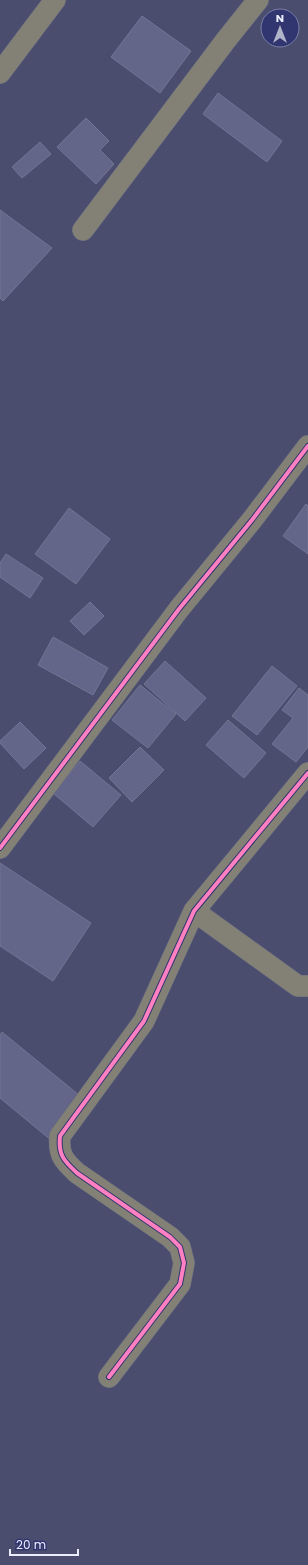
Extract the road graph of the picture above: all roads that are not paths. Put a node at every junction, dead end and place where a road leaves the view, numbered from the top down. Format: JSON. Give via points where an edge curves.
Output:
{"nodes":[{"id":1,"x":56,"y":0,"type":"edge"},
{"id":2,"x":258,"y":0,"type":"edge"},
{"id":3,"x":0,"y":73,"type":"edge"},
{"id":4,"x":83,"y":230,"type":"dead end"},
{"id":5,"x":308,"y":446,"type":"edge"},
{"id":6,"x":308,"y":773,"type":"edge"},
{"id":7,"x":0,"y":848,"type":"edge"},
{"id":8,"x":194,"y":910,"type":"junction"},
{"id":9,"x":308,"y":986,"type":"edge"},
{"id":10,"x":109,"y":1377,"type":"dead end"}],
"edges":[{"from":1,"to":3,"type":"street"},
{"from":2,"to":4,"type":"street"},
{"from":5,"to":7,"type":"street","via":[[252,520],[179,609]]},
{"from":6,"to":8,"type":"street"},
{"from":8,"to":9,"type":"street","via":[[298,986]]},
{"from":8,"to":10,"type":"street","via":[[144,1021],[60,1136],[59,1148],[65,1162],[77,1173],[170,1236],[180,1247],[184,1263],[180,1284]]}]}
